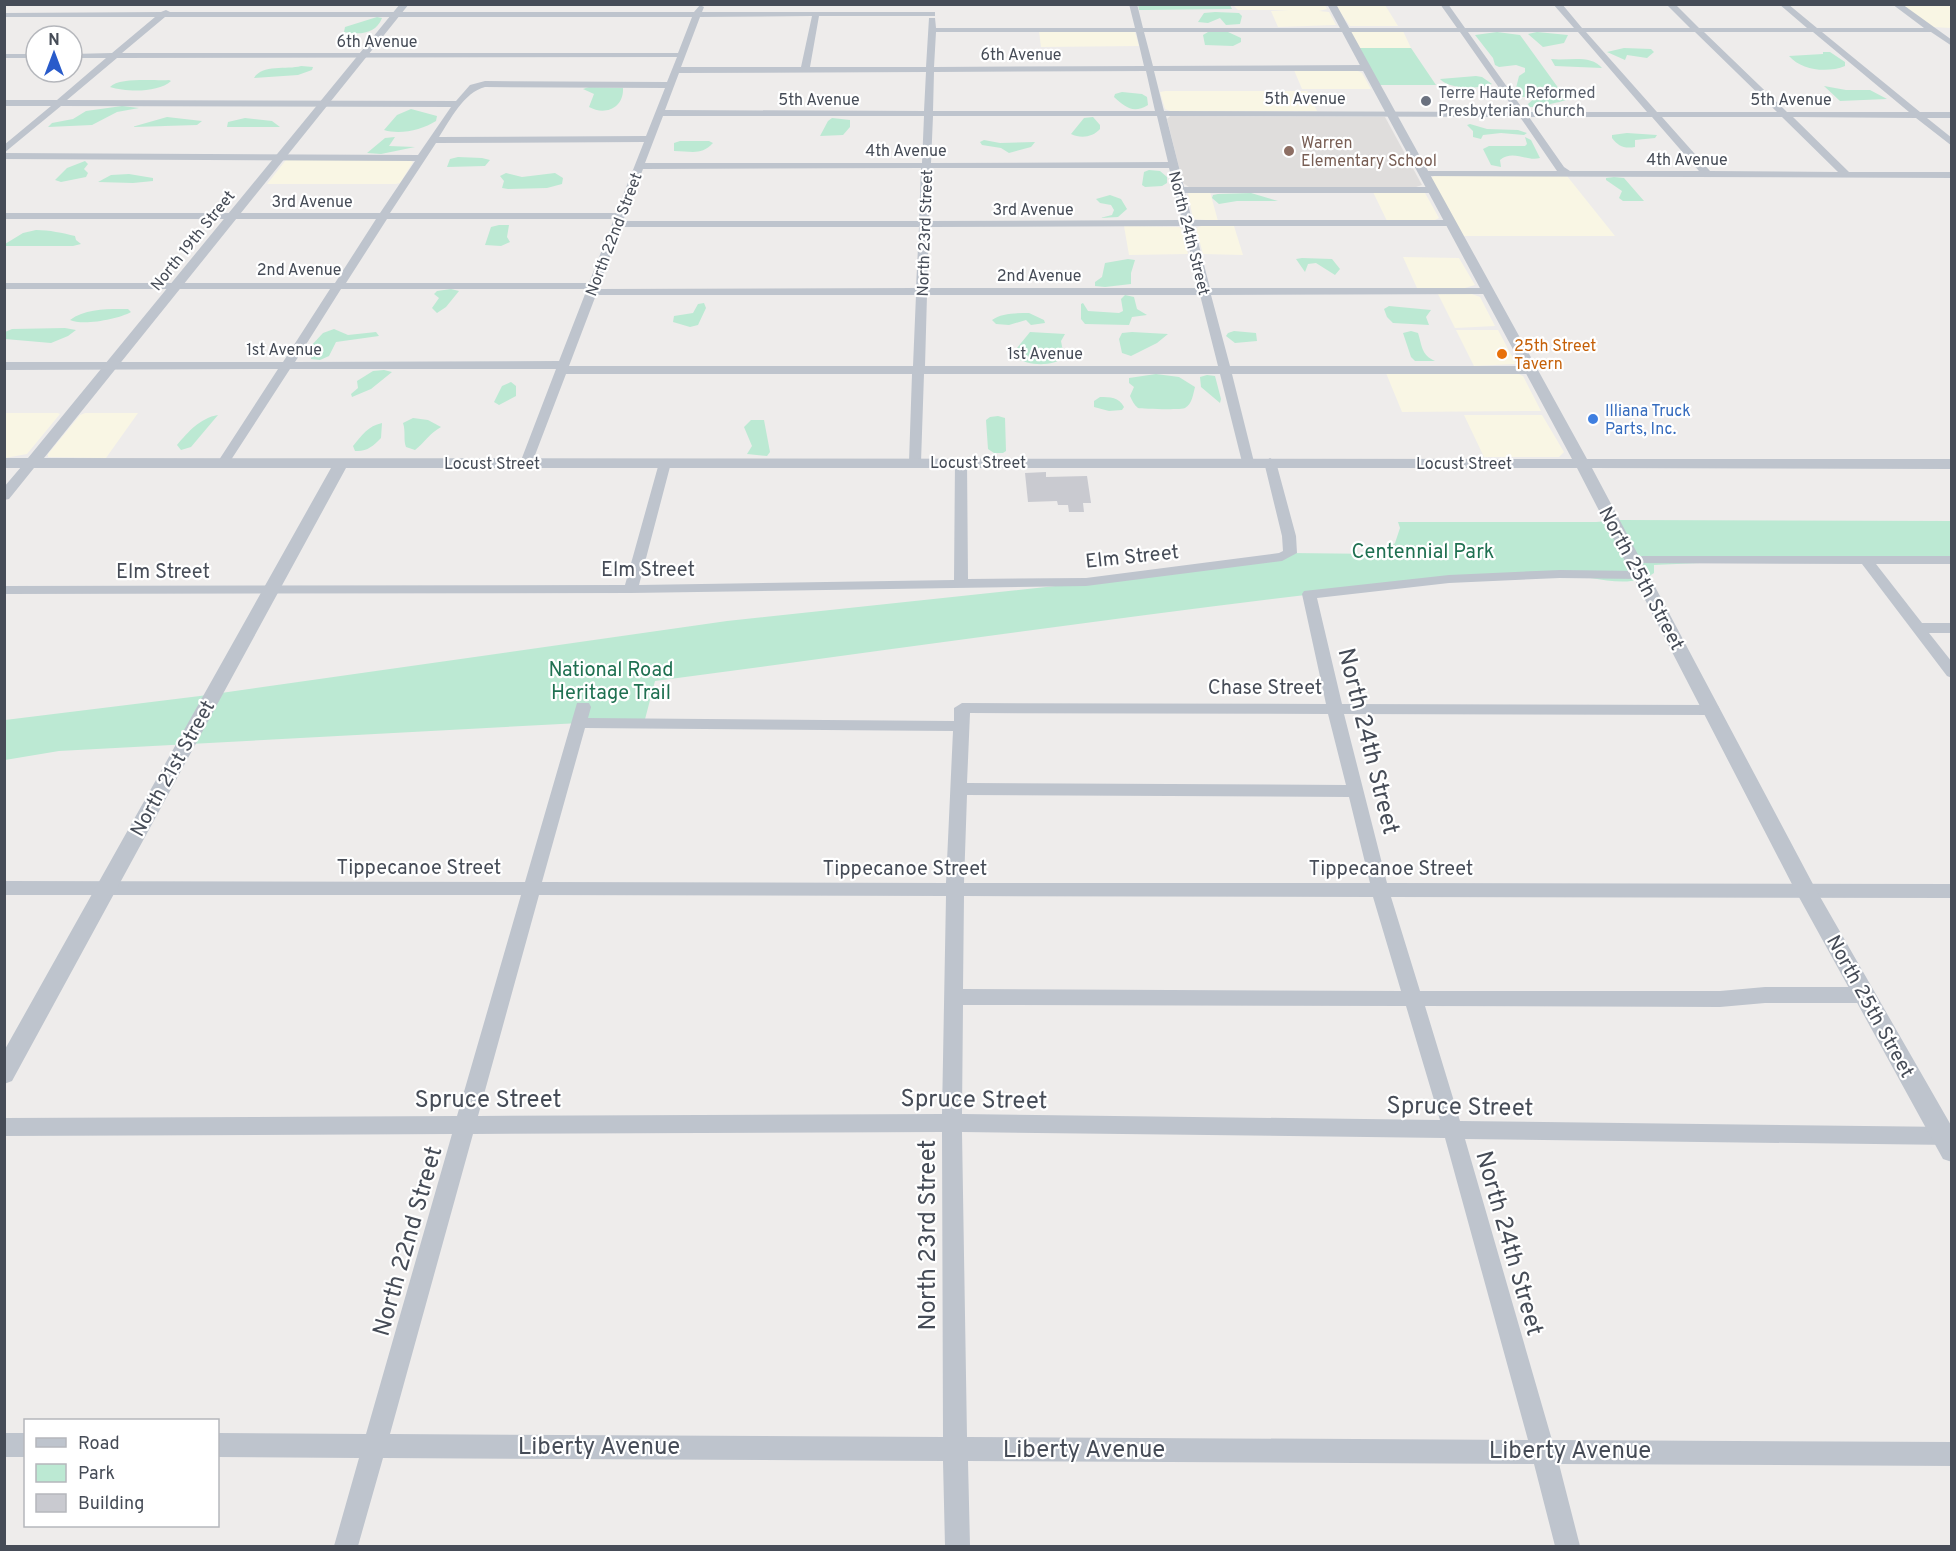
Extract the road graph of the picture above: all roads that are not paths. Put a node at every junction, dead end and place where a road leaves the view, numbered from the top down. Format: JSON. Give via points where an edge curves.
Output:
{"nodes":[{"id":1,"x":175,"y":4,"type":"edge"},
{"id":2,"x":405,"y":4,"type":"edge"},
{"id":3,"x":1133,"y":4,"type":"edge"},
{"id":4,"x":1331,"y":4,"type":"edge"},
{"id":5,"x":1444,"y":4,"type":"edge"},
{"id":6,"x":1557,"y":4,"type":"edge"},
{"id":7,"x":1670,"y":4,"type":"edge"},
{"id":8,"x":1784,"y":4,"type":"edge"},
{"id":9,"x":1896,"y":4,"type":"edge"},
{"id":10,"x":932,"y":9,"type":"edge"},
{"id":11,"x":699,"y":10,"type":"edge"},
{"id":12,"x":816,"y":14,"type":"junction"},
{"id":13,"x":4,"y":15,"type":"edge"},
{"id":14,"x":163,"y":15,"type":"junction"},
{"id":15,"x":397,"y":15,"type":"junction"},
{"id":16,"x":1344,"y":28,"type":"junction"},
{"id":17,"x":1139,"y":29,"type":"junction"},
{"id":18,"x":1461,"y":29,"type":"junction"},
{"id":19,"x":1579,"y":29,"type":"junction"},
{"id":20,"x":932,"y":30,"type":"junction"},
{"id":21,"x":1696,"y":30,"type":"junction"},
{"id":22,"x":1815,"y":30,"type":"junction"},
{"id":23,"x":1931,"y":30,"type":"junction"},
{"id":24,"x":1952,"y":45,"type":"edge"},
{"id":25,"x":681,"y":55,"type":"junction"},
{"id":26,"x":4,"y":56,"type":"edge"},
{"id":27,"x":24,"y":56,"type":"edge"},
{"id":28,"x":84,"y":56,"type":"edge"},
{"id":29,"x":114,"y":56,"type":"junction"},
{"id":30,"x":363,"y":56,"type":"junction"},
{"id":31,"x":1366,"y":68,"type":"junction"},
{"id":32,"x":1149,"y":69,"type":"junction"},
{"id":33,"x":676,"y":70,"type":"junction"},
{"id":34,"x":805,"y":70,"type":"junction"},
{"id":35,"x":930,"y":70,"type":"junction"},
{"id":36,"x":670,"y":85,"type":"junction"},
{"id":37,"x":4,"y":104,"type":"edge"},
{"id":38,"x":58,"y":104,"type":"junction"},
{"id":39,"x":325,"y":104,"type":"junction"},
{"id":40,"x":457,"y":104,"type":"junction"},
{"id":41,"x":659,"y":113,"type":"junction"},
{"id":42,"x":1160,"y":113,"type":"junction"},
{"id":43,"x":1390,"y":113,"type":"junction"},
{"id":44,"x":1520,"y":113,"type":"junction"},
{"id":45,"x":928,"y":114,"type":"junction"},
{"id":46,"x":1652,"y":114,"type":"junction"},
{"id":47,"x":1784,"y":114,"type":"junction"},
{"id":48,"x":1917,"y":115,"type":"junction"},
{"id":49,"x":1952,"y":115,"type":"edge"},
{"id":50,"x":649,"y":139,"type":"junction"},
{"id":51,"x":433,"y":140,"type":"junction"},
{"id":52,"x":1952,"y":143,"type":"edge"},
{"id":53,"x":4,"y":150,"type":"edge"},
{"id":54,"x":4,"y":156,"type":"edge"},
{"id":55,"x":281,"y":157,"type":"junction"},
{"id":56,"x":421,"y":158,"type":"junction"},
{"id":57,"x":927,"y":165,"type":"junction"},
{"id":58,"x":1173,"y":165,"type":"junction"},
{"id":59,"x":639,"y":166,"type":"junction"},
{"id":60,"x":1422,"y":173,"type":"junction"},
{"id":61,"x":1567,"y":173,"type":"junction"},
{"id":62,"x":1707,"y":174,"type":"junction"},
{"id":63,"x":1846,"y":174,"type":"junction"},
{"id":64,"x":1952,"y":175,"type":"edge"},
{"id":65,"x":1179,"y":190,"type":"junction"},
{"id":66,"x":1431,"y":190,"type":"junction"},
{"id":67,"x":4,"y":216,"type":"edge"},
{"id":68,"x":232,"y":216,"type":"junction"},
{"id":69,"x":383,"y":216,"type":"junction"},
{"id":70,"x":619,"y":220,"type":"junction"},
{"id":71,"x":1450,"y":223,"type":"junction"},
{"id":72,"x":924,"y":224,"type":"junction"},
{"id":73,"x":1188,"y":224,"type":"junction"},
{"id":74,"x":339,"y":285,"type":"junction"},
{"id":75,"x":4,"y":286,"type":"edge"},
{"id":76,"x":176,"y":286,"type":"junction"},
{"id":77,"x":592,"y":289,"type":"junction"},
{"id":78,"x":922,"y":291,"type":"junction"},
{"id":79,"x":1205,"y":291,"type":"junction"},
{"id":80,"x":1487,"y":291,"type":"junction"},
{"id":81,"x":111,"y":365,"type":"junction"},
{"id":82,"x":4,"y":366,"type":"edge"},
{"id":83,"x":286,"y":366,"type":"junction"},
{"id":84,"x":562,"y":368,"type":"junction"},
{"id":85,"x":918,"y":370,"type":"junction"},
{"id":86,"x":1224,"y":370,"type":"junction"},
{"id":87,"x":1529,"y":370,"type":"junction"},
{"id":88,"x":915,"y":462,"type":"junction"},
{"id":89,"x":961,"y":462,"type":"junction"},
{"id":90,"x":1248,"y":462,"type":"junction"},
{"id":91,"x":1270,"y":462,"type":"junction"},
{"id":92,"x":4,"y":463,"type":"edge"},
{"id":93,"x":32,"y":463,"type":"junction"},
{"id":94,"x":224,"y":463,"type":"junction"},
{"id":95,"x":341,"y":463,"type":"junction"},
{"id":96,"x":526,"y":463,"type":"junction"},
{"id":97,"x":665,"y":463,"type":"junction"},
{"id":98,"x":1582,"y":464,"type":"junction"},
{"id":99,"x":1952,"y":464,"type":"edge"},
{"id":100,"x":4,"y":496,"type":"edge"},
{"id":101,"x":1866,"y":560,"type":"junction"},
{"id":102,"x":1952,"y":560,"type":"edge"},
{"id":103,"x":1635,"y":568,"type":"junction"},
{"id":104,"x":961,"y":584,"type":"junction"},
{"id":105,"x":631,"y":589,"type":"junction"},
{"id":106,"x":4,"y":590,"type":"edge"},
{"id":107,"x":271,"y":591,"type":"junction"},
{"id":108,"x":1917,"y":628,"type":"junction"},
{"id":109,"x":1952,"y":628,"type":"edge"},
{"id":110,"x":1952,"y":673,"type":"edge"},
{"id":111,"x":1334,"y":708,"type":"junction"},
{"id":112,"x":1712,"y":710,"type":"junction"},
{"id":113,"x":582,"y":715,"type":"joint"},
{"id":114,"x":962,"y":717,"type":"junction"},
{"id":115,"x":959,"y":789,"type":"junction"},
{"id":116,"x":1355,"y":791,"type":"junction"},
{"id":117,"x":4,"y":888,"type":"edge"},
{"id":118,"x":106,"y":888,"type":"junction"},
{"id":119,"x":531,"y":890,"type":"junction"},
{"id":120,"x":955,"y":890,"type":"junction"},
{"id":121,"x":1380,"y":890,"type":"junction"},
{"id":122,"x":1806,"y":890,"type":"junction"},
{"id":123,"x":1952,"y":891,"type":"edge"},
{"id":124,"x":1865,"y":995,"type":"junction"},
{"id":125,"x":954,"y":997,"type":"junction"},
{"id":126,"x":1412,"y":997,"type":"junction"},
{"id":127,"x":4,"y":1074,"type":"edge"},
{"id":128,"x":952,"y":1123,"type":"junction"},
{"id":129,"x":467,"y":1125,"type":"junction"},
{"id":130,"x":4,"y":1127,"type":"edge"},
{"id":131,"x":1453,"y":1131,"type":"junction"},
{"id":132,"x":1949,"y":1141,"type":"edge"},
{"id":133,"x":4,"y":1445,"type":"edge"},
{"id":134,"x":24,"y":1445,"type":"edge"},
{"id":135,"x":219,"y":1445,"type":"edge"},
{"id":136,"x":374,"y":1445,"type":"junction"},
{"id":137,"x":957,"y":1448,"type":"junction"},
{"id":138,"x":1543,"y":1450,"type":"junction"},
{"id":139,"x":1952,"y":1454,"type":"edge"},
{"id":140,"x":346,"y":1546,"type":"edge"},
{"id":141,"x":957,"y":1546,"type":"edge"},
{"id":142,"x":1567,"y":1546,"type":"edge"}],
"edges":[{"from":1,"to":14,"type":"street"},
{"from":2,"to":15,"type":"street","name":"North 19th Street"},
{"from":3,"to":17,"type":"street","name":"North 24th Street"},
{"from":4,"to":16,"type":"street","name":"North 25th Street"},
{"from":5,"to":18,"type":"street"},
{"from":6,"to":19,"type":"street"},
{"from":7,"to":21,"type":"street"},
{"from":8,"to":22,"type":"street"},
{"from":9,"to":23,"type":"street"},
{"from":10,"to":12,"type":"street"},
{"from":10,"to":20,"type":"street","name":"North 23rd Street"},
{"from":11,"to":12,"type":"street"},
{"from":11,"to":15,"type":"street"},
{"from":11,"to":25,"type":"street","name":"North 22nd Street"},
{"from":12,"to":34,"type":"street"},
{"from":13,"to":14,"type":"street"},
{"from":14,"to":15,"type":"street"},
{"from":14,"to":29,"type":"street"},
{"from":15,"to":30,"type":"street","name":"North 19th Street"},
{"from":16,"to":17,"type":"street"},
{"from":16,"to":18,"type":"street"},
{"from":16,"to":31,"type":"street","name":"North 25th Street"},
{"from":17,"to":20,"type":"street"},
{"from":17,"to":32,"type":"street","name":"North 24th Street"},
{"from":18,"to":19,"type":"street"},
{"from":18,"to":44,"type":"street"},
{"from":19,"to":21,"type":"street"},
{"from":19,"to":46,"type":"street"},
{"from":20,"to":35,"type":"street","name":"North 23rd Street"},
{"from":21,"to":22,"type":"street"},
{"from":21,"to":47,"type":"street"},
{"from":22,"to":23,"type":"street"},
{"from":22,"to":48,"type":"street"},
{"from":23,"to":24,"type":"street"},
{"from":25,"to":30,"type":"street","name":"6th Avenue"},
{"from":25,"to":33,"type":"street","name":"North 22nd Street"},
{"from":26,"to":27,"type":"street"},
{"from":28,"to":29,"type":"street","name":"6th Avenue"},
{"from":29,"to":30,"type":"street","name":"6th Avenue"},
{"from":29,"to":38,"type":"street"},
{"from":30,"to":39,"type":"street","name":"North 19th Street"},
{"from":31,"to":32,"type":"street","name":"6th Avenue"},
{"from":31,"to":43,"type":"street","name":"North 25th Street"},
{"from":32,"to":35,"type":"street","name":"6th Avenue"},
{"from":32,"to":42,"type":"street","name":"North 24th Street"},
{"from":33,"to":34,"type":"street","name":"6th Avenue"},
{"from":33,"to":36,"type":"street","name":"North 22nd Street"},
{"from":34,"to":35,"type":"street","name":"6th Avenue"},
{"from":35,"to":45,"type":"street","name":"North 23rd Street"},
{"from":36,"to":40,"type":"street","via":[[479,85]]},
{"from":36,"to":41,"type":"street","name":"North 22nd Street"},
{"from":37,"to":38,"type":"street"},
{"from":38,"to":39,"type":"street"},
{"from":38,"to":53,"type":"street"},
{"from":39,"to":40,"type":"street"},
{"from":39,"to":55,"type":"street","name":"North 19th Street"},
{"from":40,"to":51,"type":"street"},
{"from":41,"to":45,"type":"street","name":"5th Avenue"},
{"from":41,"to":50,"type":"street","name":"North 22nd Street"},
{"from":42,"to":43,"type":"street","name":"5th Avenue"},
{"from":42,"to":45,"type":"street","name":"5th Avenue"},
{"from":42,"to":58,"type":"street","name":"North 24th Street"},
{"from":43,"to":44,"type":"street","name":"5th Avenue"},
{"from":43,"to":60,"type":"street","name":"North 25th Street"},
{"from":44,"to":46,"type":"street","name":"5th Avenue"},
{"from":44,"to":61,"type":"street"},
{"from":45,"to":57,"type":"street","name":"North 23rd Street"},
{"from":46,"to":47,"type":"street","name":"5th Avenue"},
{"from":46,"to":62,"type":"street"},
{"from":47,"to":48,"type":"street","name":"5th Avenue"},
{"from":47,"to":63,"type":"street"},
{"from":48,"to":49,"type":"street","name":"5th Avenue"},
{"from":48,"to":52,"type":"street"},
{"from":50,"to":51,"type":"street"},
{"from":50,"to":59,"type":"street","name":"North 22nd Street"},
{"from":51,"to":56,"type":"street"},
{"from":54,"to":55,"type":"street"},
{"from":55,"to":56,"type":"street"},
{"from":55,"to":68,"type":"street","name":"North 19th Street"},
{"from":56,"to":69,"type":"street"},
{"from":57,"to":58,"type":"street","name":"4th Avenue"},
{"from":57,"to":59,"type":"street","name":"4th Avenue"},
{"from":57,"to":72,"type":"street","name":"North 23rd Street"},
{"from":58,"to":65,"type":"street","name":"North 24th Street"},
{"from":59,"to":70,"type":"street","name":"North 22nd Street"},
{"from":60,"to":61,"type":"street","name":"4th Avenue"},
{"from":60,"to":66,"type":"street","name":"North 25th Street"},
{"from":61,"to":62,"type":"street","name":"4th Avenue"},
{"from":62,"to":63,"type":"street","name":"4th Avenue"},
{"from":63,"to":64,"type":"street","name":"4th Avenue"},
{"from":65,"to":66,"type":"street"},
{"from":65,"to":73,"type":"street","name":"North 24th Street"},
{"from":66,"to":71,"type":"street","name":"North 25th Street"},
{"from":67,"to":68,"type":"street","name":"3rd Avenue"},
{"from":68,"to":69,"type":"street","name":"3rd Avenue"},
{"from":68,"to":76,"type":"street","name":"North 19th Street"},
{"from":69,"to":70,"type":"street","name":"3rd Avenue"},
{"from":69,"to":74,"type":"street"},
{"from":70,"to":72,"type":"street","name":"3rd Avenue"},
{"from":70,"to":77,"type":"street","name":"North 22nd Street"},
{"from":71,"to":73,"type":"street","name":"3rd Avenue"},
{"from":71,"to":80,"type":"street","name":"North 25th Street"},
{"from":72,"to":73,"type":"street","name":"3rd Avenue"},
{"from":72,"to":78,"type":"street","name":"North 23rd Street"},
{"from":73,"to":79,"type":"street","name":"North 24th Street"},
{"from":74,"to":76,"type":"street","name":"2nd Avenue"},
{"from":74,"to":77,"type":"street","name":"2nd Avenue"},
{"from":74,"to":83,"type":"street"},
{"from":75,"to":76,"type":"street","name":"2nd Avenue"},
{"from":76,"to":81,"type":"street","name":"North 19th Street"},
{"from":77,"to":78,"type":"street","name":"2nd Avenue"},
{"from":77,"to":84,"type":"street","name":"North 22nd Street"},
{"from":78,"to":79,"type":"street","name":"2nd Avenue"},
{"from":78,"to":85,"type":"street","name":"North 23rd Street"},
{"from":79,"to":80,"type":"street","name":"2nd Avenue"},
{"from":79,"to":86,"type":"street","name":"North 24th Street"},
{"from":80,"to":87,"type":"street","name":"North 25th Street"},
{"from":81,"to":82,"type":"street","name":"1st Avenue"},
{"from":81,"to":83,"type":"street","name":"1st Avenue"},
{"from":81,"to":93,"type":"street","name":"North 19th Street"},
{"from":83,"to":84,"type":"street","name":"1st Avenue"},
{"from":83,"to":94,"type":"street"},
{"from":84,"to":85,"type":"street","name":"1st Avenue"},
{"from":84,"to":96,"type":"street","name":"North 22nd Street"},
{"from":85,"to":86,"type":"street","name":"1st Avenue"},
{"from":85,"to":88,"type":"street","name":"North 23rd Street"},
{"from":86,"to":87,"type":"street","name":"1st Avenue"},
{"from":86,"to":90,"type":"street","name":"North 24th Street"},
{"from":87,"to":98,"type":"street","name":"North 25th Street"},
{"from":88,"to":89,"type":"street","name":"Locust Street"},
{"from":88,"to":97,"type":"street","name":"Locust Street"},
{"from":89,"to":90,"type":"street","name":"Locust Street"},
{"from":89,"to":104,"type":"street"},
{"from":90,"to":91,"type":"street","name":"Locust Street"},
{"from":91,"to":98,"type":"street","name":"Locust Street"},
{"from":91,"to":104,"type":"street","name":"Elm Street","via":[[1289,536],[1290,553],[1281,557],[1112,580]]},
{"from":92,"to":93,"type":"street","name":"Locust Street"},
{"from":93,"to":94,"type":"street","name":"Locust Street"},
{"from":93,"to":100,"type":"street","name":"North 19th Street"},
{"from":94,"to":95,"type":"street","name":"Locust Street"},
{"from":95,"to":96,"type":"street","name":"Locust Street"},
{"from":95,"to":107,"type":"street","name":"North 21st Street"},
{"from":96,"to":97,"type":"street","name":"Locust Street"},
{"from":97,"to":105,"type":"street"},
{"from":98,"to":99,"type":"street","name":"Locust Street"},
{"from":98,"to":103,"type":"street","name":"North 25th Street"},
{"from":101,"to":102,"type":"street"},
{"from":101,"to":103,"type":"street"},
{"from":101,"to":108,"type":"street"},
{"from":103,"to":111,"type":"street","name":"North 24th Street","via":[[1449,579],[1309,594]]},
{"from":103,"to":112,"type":"street","name":"North 25th Street"},
{"from":104,"to":105,"type":"street","name":"Elm Street"},
{"from":105,"to":107,"type":"street","name":"Elm Street"},
{"from":106,"to":107,"type":"street","name":"Elm Street"},
{"from":107,"to":118,"type":"street","name":"North 21st Street"},
{"from":108,"to":109,"type":"street"},
{"from":108,"to":110,"type":"street"},
{"from":111,"to":112,"type":"street","name":"Chase Street"},
{"from":111,"to":114,"type":"street","name":"Chase Street"},
{"from":111,"to":116,"type":"street","name":"North 24th Street"},
{"from":112,"to":122,"type":"street","name":"North 25th Street"},
{"from":113,"to":114,"type":"street","name":"Chase Street"},
{"from":113,"to":119,"type":"street","name":"North 22nd Street"},
{"from":114,"to":115,"type":"street","name":"North 23rd Street"},
{"from":115,"to":116,"type":"street"},
{"from":115,"to":120,"type":"street","name":"North 23rd Street"},
{"from":116,"to":121,"type":"street","name":"North 24th Street"},
{"from":117,"to":118,"type":"street","name":"Tippecanoe Street"},
{"from":118,"to":119,"type":"street","name":"Tippecanoe Street"},
{"from":118,"to":127,"type":"street","name":"North 21st Street"},
{"from":119,"to":120,"type":"street","name":"Tippecanoe Street"},
{"from":119,"to":129,"type":"street","name":"North 22nd Street"},
{"from":120,"to":121,"type":"street","name":"Tippecanoe Street"},
{"from":120,"to":125,"type":"street","name":"North 23rd Street"},
{"from":121,"to":122,"type":"street","name":"Tippecanoe Street"},
{"from":121,"to":126,"type":"street","name":"North 24th Street"},
{"from":122,"to":123,"type":"street","name":"Tippecanoe Street"},
{"from":122,"to":124,"type":"street","name":"North 25th Street"},
{"from":124,"to":126,"type":"street","via":[[1720,999]]},
{"from":124,"to":132,"type":"street","name":"North 25th Street"},
{"from":125,"to":126,"type":"street"},
{"from":125,"to":128,"type":"street","name":"North 23rd Street"},
{"from":126,"to":131,"type":"street","name":"North 24th Street"},
{"from":128,"to":129,"type":"street","name":"Spruce Street"},
{"from":128,"to":131,"type":"street","name":"Spruce Street"},
{"from":128,"to":137,"type":"street","name":"North 23rd Street"},
{"from":129,"to":130,"type":"street","name":"Spruce Street"},
{"from":129,"to":136,"type":"street","name":"North 22nd Street"},
{"from":131,"to":132,"type":"street","name":"Spruce Street"},
{"from":131,"to":138,"type":"street","name":"North 24th Street"},
{"from":133,"to":134,"type":"street"},
{"from":135,"to":136,"type":"street","name":"Liberty Avenue"},
{"from":136,"to":137,"type":"street","name":"Liberty Avenue"},
{"from":136,"to":140,"type":"street","name":"North 22nd Street"},
{"from":137,"to":138,"type":"street","name":"Liberty Avenue"},
{"from":137,"to":141,"type":"street","name":"North 23rd Street"},
{"from":138,"to":139,"type":"street","name":"Liberty Avenue"},
{"from":138,"to":142,"type":"street","name":"North 24th Street"}]}
